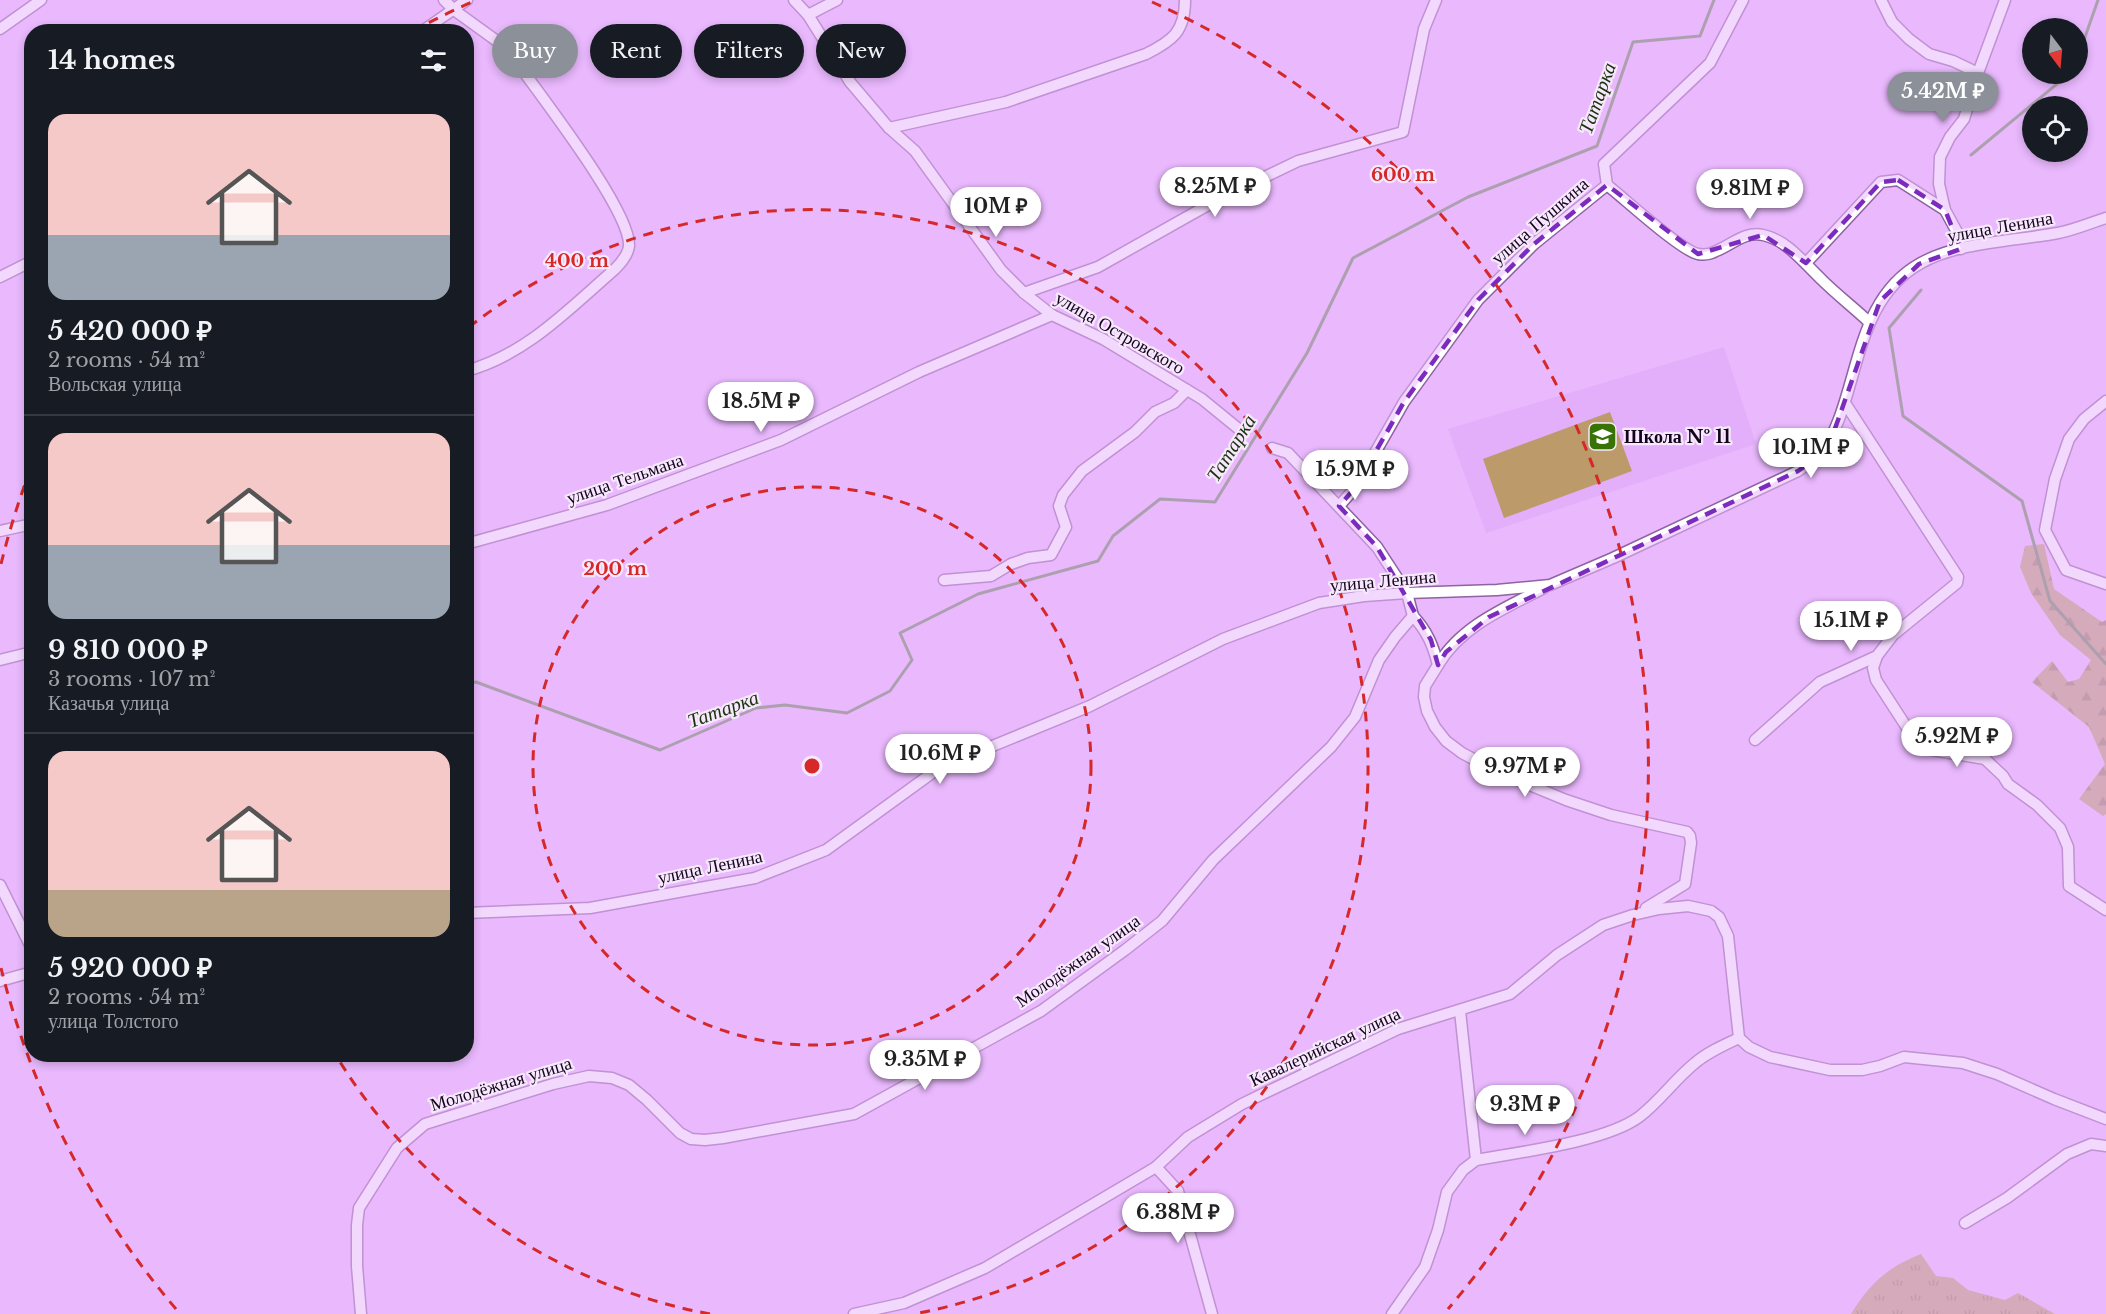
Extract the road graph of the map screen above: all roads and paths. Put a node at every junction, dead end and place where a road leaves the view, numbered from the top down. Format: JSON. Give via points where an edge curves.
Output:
{"nodes":[{"id":1,"x":41,"y":0,"type":"edge"},
{"id":2,"x":444,"y":0,"type":"edge"},
{"id":3,"x":467,"y":0,"type":"edge"},
{"id":4,"x":794,"y":0,"type":"edge"},
{"id":5,"x":837,"y":0,"type":"edge"},
{"id":6,"x":1185,"y":0,"type":"edge"},
{"id":7,"x":1436,"y":0,"type":"edge"},
{"id":8,"x":1743,"y":0,"type":"edge"},
{"id":9,"x":1881,"y":0,"type":"edge"},
{"id":10,"x":2005,"y":0,"type":"edge"},
{"id":11,"x":454,"y":10,"type":"junction"},
{"id":12,"x":808,"y":15,"type":"junction"},
{"id":13,"x":433,"y":24,"type":"edge"},
{"id":14,"x":473,"y":24,"type":"edge"},
{"id":15,"x":474,"y":25,"type":"edge"},
{"id":16,"x":0,"y":29,"type":"edge"},
{"id":17,"x":1977,"y":74,"type":"junction"},
{"id":18,"x":889,"y":128,"type":"junction"},
{"id":19,"x":1607,"y":185,"type":"junction"},
{"id":20,"x":1945,"y":210,"type":"junction"},
{"id":21,"x":2106,"y":218,"type":"edge"},
{"id":22,"x":1961,"y":249,"type":"junction"},
{"id":23,"x":1806,"y":263,"type":"junction"},
{"id":24,"x":24,"y":265,"type":"edge"},
{"id":25,"x":0,"y":277,"type":"edge"},
{"id":26,"x":1024,"y":293,"type":"junction"},
{"id":27,"x":1052,"y":315,"type":"junction"},
{"id":28,"x":1869,"y":322,"type":"junction"},
{"id":29,"x":474,"y":368,"type":"edge"},
{"id":30,"x":1187,"y":390,"type":"junction"},
{"id":31,"x":2106,"y":400,"type":"edge"},
{"id":32,"x":1845,"y":403,"type":"junction"},
{"id":33,"x":1240,"y":430,"type":"dead end"},
{"id":34,"x":1272,"y":448,"type":"dead end"},
{"id":35,"x":1339,"y":506,"type":"junction"},
{"id":36,"x":24,"y":526,"type":"edge"},
{"id":37,"x":0,"y":531,"type":"edge"},
{"id":38,"x":474,"y":542,"type":"edge"},
{"id":39,"x":944,"y":580,"type":"dead end"},
{"id":40,"x":2106,"y":584,"type":"edge"},
{"id":41,"x":1550,"y":585,"type":"junction"},
{"id":42,"x":1407,"y":593,"type":"junction"},
{"id":43,"x":1413,"y":616,"type":"junction"},
{"id":44,"x":24,"y":654,"type":"edge"},
{"id":45,"x":1878,"y":656,"type":"junction"},
{"id":46,"x":0,"y":660,"type":"edge"},
{"id":47,"x":1438,"y":665,"type":"junction"},
{"id":48,"x":1755,"y":740,"type":"dead end"},
{"id":49,"x":0,"y":885,"type":"edge"},
{"id":50,"x":2106,"y":910,"type":"edge"},
{"id":51,"x":474,"y":913,"type":"edge"},
{"id":52,"x":1634,"y":915,"type":"junction"},
{"id":53,"x":24,"y":934,"type":"edge"},
{"id":54,"x":24,"y":974,"type":"edge"},
{"id":55,"x":0,"y":981,"type":"edge"},
{"id":56,"x":1460,"y":1011,"type":"junction"},
{"id":57,"x":1739,"y":1038,"type":"junction"},
{"id":58,"x":2106,"y":1119,"type":"edge"},
{"id":59,"x":2106,"y":1146,"type":"edge"},
{"id":60,"x":1476,"y":1160,"type":"junction"},
{"id":61,"x":1156,"y":1167,"type":"junction"},
{"id":62,"x":1965,"y":1223,"type":"dead end"},
{"id":63,"x":361,"y":1314,"type":"edge"},
{"id":64,"x":854,"y":1314,"type":"edge"},
{"id":65,"x":1212,"y":1314,"type":"edge"},
{"id":66,"x":1392,"y":1314,"type":"edge"}],
"edges":[{"from":1,"to":16,"type":"street"},
{"from":2,"to":11,"type":"street"},
{"from":3,"to":11,"type":"street"},
{"from":4,"to":12,"type":"street","name":"улица Островского"},
{"from":5,"to":12,"type":"street"},
{"from":6,"to":18,"type":"street","via":[[1181,27],[1168,43],[1146,54],[1006,102]]},
{"from":7,"to":26,"type":"street","via":[[1424,29],[1403,132],[1298,160],[1098,267]]},
{"from":8,"to":19,"type":"street","name":"улица Пушкина","via":[[1710,63],[1604,164]]},
{"from":9,"to":17,"type":"street","via":[[1892,22],[1922,49]]},
{"from":10,"to":17,"type":"street"},
{"from":11,"to":13,"type":"street"},
{"from":11,"to":14,"type":"street"},
{"from":12,"to":18,"type":"street","name":"улица Островского","via":[[850,82]]},
{"from":15,"to":29,"type":"street","via":[[516,61],[597,176],[618,213],[629,247],[615,269],[553,323],[505,355]]},
{"from":17,"to":20,"type":"street","via":[[1964,119],[1940,157],[1939,184]]},
{"from":18,"to":26,"type":"street","name":"улица Островского","via":[[915,151],[1001,270]]},
{"from":19,"to":23,"type":"street","via":[[1698,254],[1716,251],[1753,234],[1777,240]]},
{"from":19,"to":35,"type":"street","name":"улица Пушкина","via":[[1534,244],[1478,300],[1404,402],[1355,488]]},
{"from":20,"to":22,"type":"street"},
{"from":20,"to":23,"type":"street","name":"улица Ленина","via":[[1898,180],[1881,182]]},
{"from":21,"to":22,"type":"street","name":"улица Ленина","via":[[2061,233]]},
{"from":22,"to":28,"type":"street","name":"улица Ленина","via":[[1935,256],[1901,278],[1880,301]]},
{"from":23,"to":28,"type":"street"},
{"from":24,"to":25,"type":"street"},
{"from":26,"to":27,"type":"street","name":"улица Островского"},
{"from":27,"to":30,"type":"street","name":"улица Островского","via":[[1103,339]]},
{"from":27,"to":38,"type":"street","name":"улица Тельмана","via":[[919,372],[781,440],[606,505]]},
{"from":28,"to":32,"type":"street","name":"улица Ленина"},
{"from":30,"to":33,"type":"street","name":"улица Островского"},
{"from":30,"to":39,"type":"street","via":[[1082,471],[1063,495],[1059,506],[1066,527],[1051,555],[1028,558],[991,576]]},
{"from":31,"to":40,"type":"street","via":[[2069,439],[2055,479],[2045,530],[2066,570]]},
{"from":32,"to":41,"type":"street","name":"улица Ленина","via":[[1832,437],[1820,455],[1798,471]]},
{"from":32,"to":45,"type":"street","via":[[1958,577],[1957,583],[1893,635]]},
{"from":34,"to":35,"type":"street","via":[[1288,453]]},
{"from":35,"to":42,"type":"street","via":[[1377,547]]},
{"from":36,"to":37,"type":"street"},
{"from":41,"to":42,"type":"street","name":"улица Ленина"},
{"from":41,"to":47,"type":"street","via":[[1467,632]]},
{"from":42,"to":43,"type":"street"},
{"from":42,"to":51,"type":"street","name":"улица Ленина","via":[[1319,603],[1223,639],[1090,706],[939,768],[826,850],[755,878],[590,908]]},
{"from":43,"to":47,"type":"street","via":[[1431,640]]},
{"from":43,"to":63,"type":"street","name":"Молодёжная улица","via":[[1379,660],[1355,717],[1331,747],[1213,860],[1162,921],[1041,1011],[854,1114],[734,1136],[691,1139],[629,1085],[612,1078],[589,1076],[425,1124],[397,1148],[359,1208]]},
{"from":44,"to":46,"type":"street"},
{"from":45,"to":48,"type":"street","via":[[1820,682]]},
{"from":45,"to":50,"type":"street","via":[[1873,668],[1876,680],[1913,737],[1932,750],[1984,759],[2008,784],[2037,805],[2060,828],[2068,847],[2069,886]]},
{"from":47,"to":52,"type":"street","via":[[1425,686],[1427,711],[1446,741],[1462,753],[1566,800],[1687,832],[1691,843],[1685,884]]},
{"from":49,"to":53,"type":"street"},
{"from":52,"to":56,"type":"street","name":"Кавалерийская улица","via":[[1603,925],[1557,955],[1510,994]]},
{"from":52,"to":57,"type":"street","name":"Кавалерийская улица","via":[[1688,906],[1711,910],[1719,917],[1728,936]]},
{"from":54,"to":55,"type":"street"},
{"from":56,"to":60,"type":"street"},
{"from":56,"to":61,"type":"street","name":"Кавалерийская улица","via":[[1398,1029],[1242,1104],[1188,1137]]},
{"from":57,"to":58,"type":"street","via":[[1770,1058],[1830,1070],[1862,1070],[1904,1057],[1963,1064]]},
{"from":57,"to":60,"type":"street","via":[[1695,1063],[1652,1106],[1629,1122],[1583,1139]]},
{"from":59,"to":62,"type":"street","via":[[2091,1144],[2067,1154]]},
{"from":60,"to":66,"type":"street","via":[[1447,1192],[1425,1267]]},
{"from":61,"to":64,"type":"street","name":"Кавалерийская улица","via":[[985,1268],[904,1303]]},
{"from":61,"to":65,"type":"street","via":[[1178,1191]]}]}
